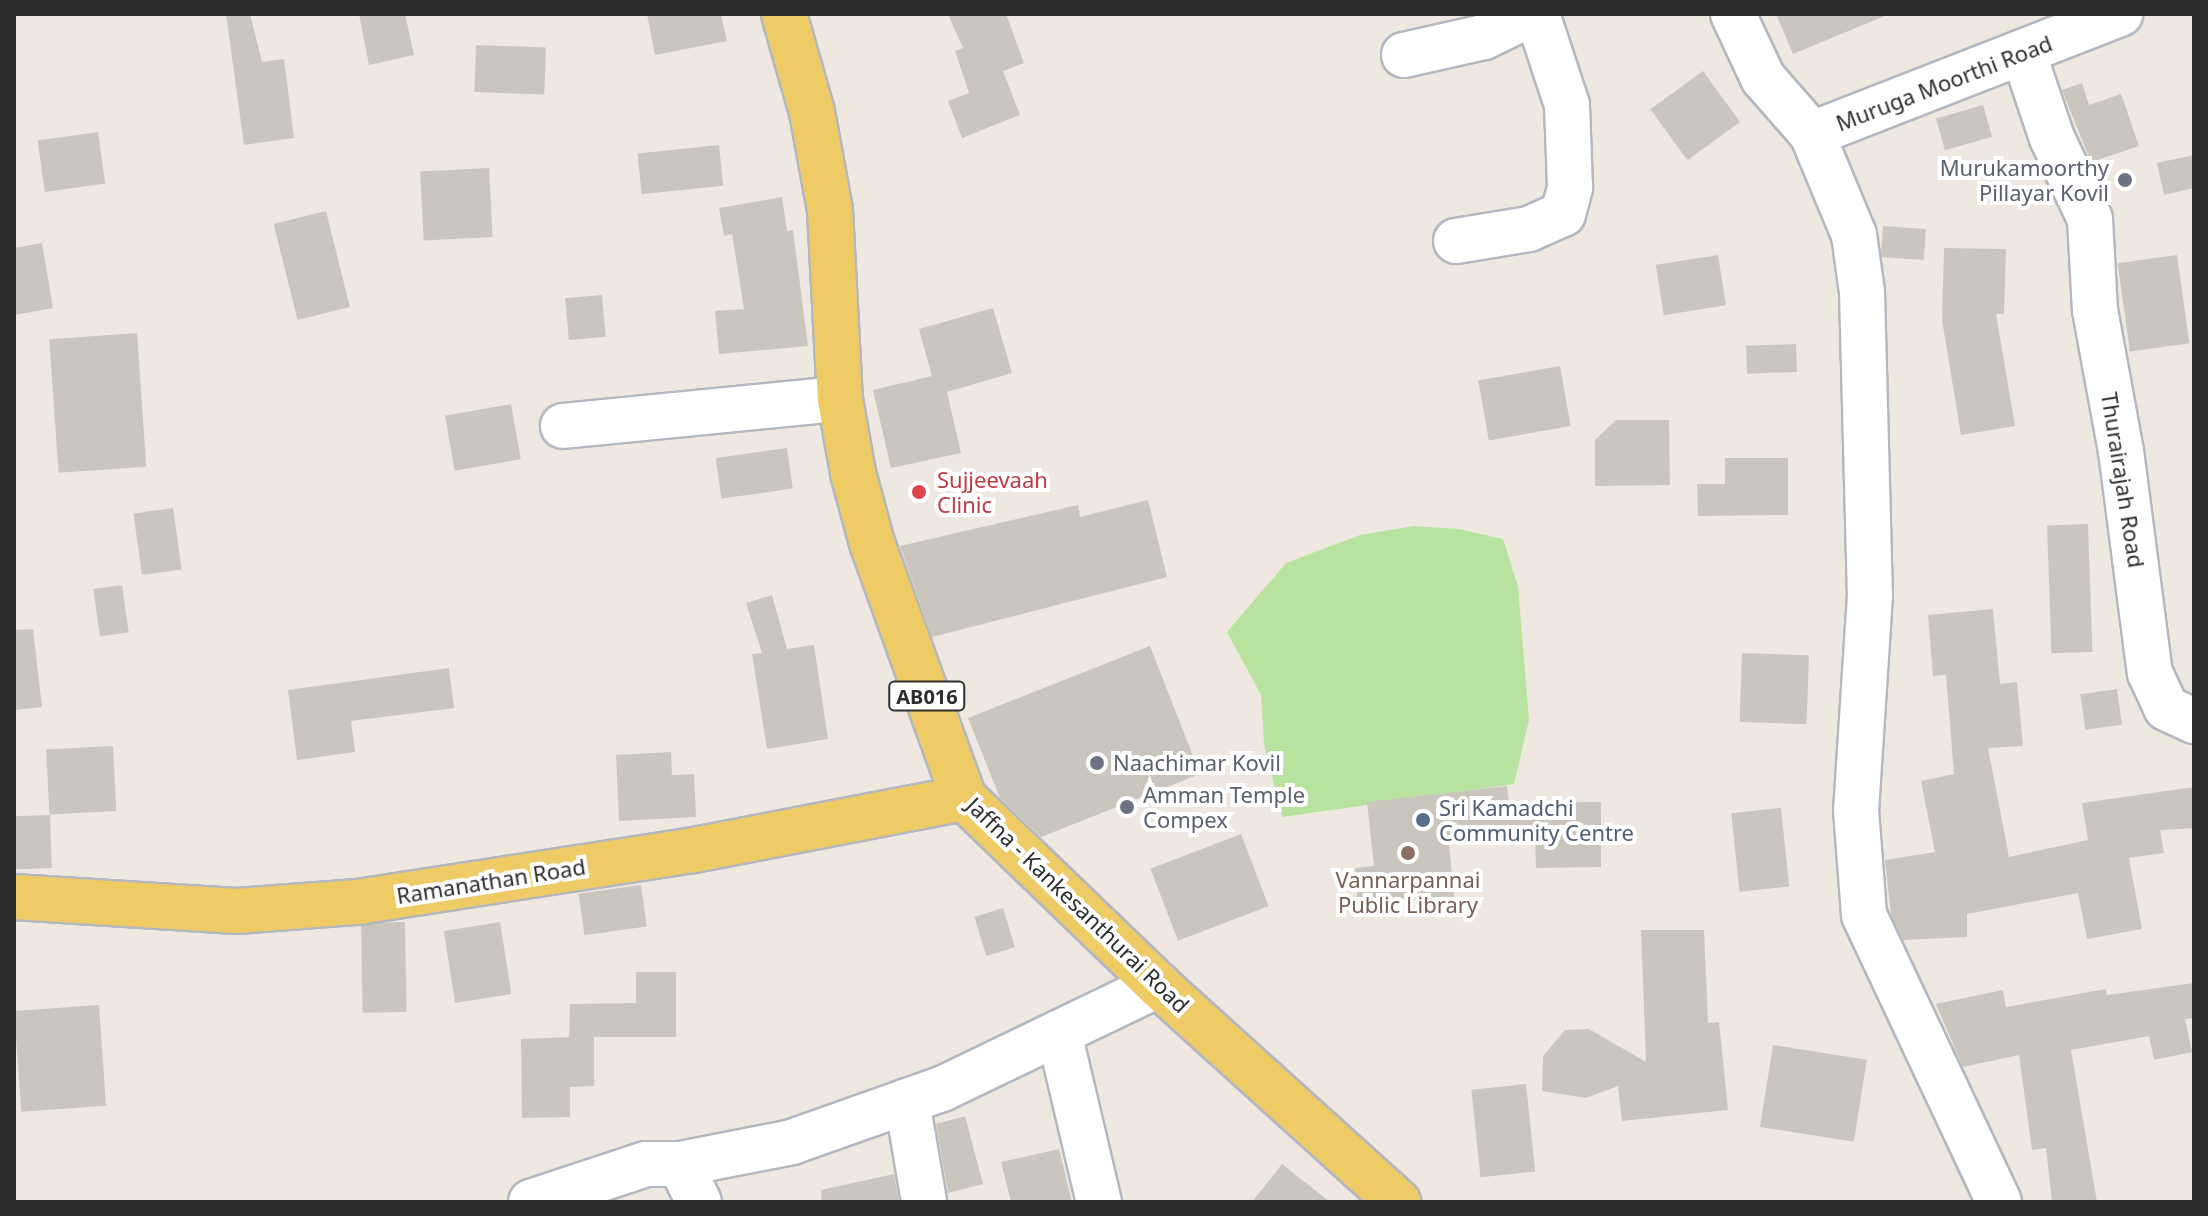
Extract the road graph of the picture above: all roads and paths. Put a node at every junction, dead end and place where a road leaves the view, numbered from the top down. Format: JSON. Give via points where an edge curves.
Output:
{"nodes":[{"id":1,"x":784,"y":14,"type":"edge"},
{"id":2,"x":1531,"y":14,"type":"edge"},
{"id":3,"x":1537,"y":14,"type":"edge"},
{"id":4,"x":1733,"y":14,"type":"edge"},
{"id":5,"x":2120,"y":14,"type":"edge"},
{"id":6,"x":2023,"y":52,"type":"junction"},
{"id":7,"x":1404,"y":55,"type":"dead end"},
{"id":8,"x":1812,"y":134,"type":"junction"},
{"id":9,"x":1456,"y":241,"type":"dead end"},
{"id":10,"x":840,"y":399,"type":"junction"},
{"id":11,"x":563,"y":426,"type":"dead end"},
{"id":12,"x":2194,"y":721,"type":"edge"},
{"id":13,"x":964,"y":798,"type":"junction"},
{"id":14,"x":14,"y":897,"type":"edge"},
{"id":15,"x":1158,"y":985,"type":"junction"},
{"id":16,"x":1059,"y":1033,"type":"junction"},
{"id":17,"x":907,"y":1101,"type":"junction"},
{"id":18,"x":689,"y":1183,"type":"edge"},
{"id":19,"x":531,"y":1202,"type":"edge"},
{"id":20,"x":924,"y":1202,"type":"edge"},
{"id":21,"x":1099,"y":1202,"type":"edge"},
{"id":22,"x":1398,"y":1202,"type":"edge"},
{"id":23,"x":1999,"y":1202,"type":"edge"}],
"edges":[{"from":1,"to":10,"type":"main road","name":"Jaffna - Kankesanthurai Road","number":"AB016","via":[[812,112],[830,210]]},
{"from":2,"to":7,"type":"street","via":[[1484,37]]},
{"from":3,"to":9,"type":"street","via":[[1567,105],[1570,187],[1563,214],[1529,229]]},
{"from":4,"to":8,"type":"street","via":[[1763,78]]},
{"from":5,"to":6,"type":"street","name":"Muruga Moorthi Road"},
{"from":6,"to":8,"type":"street","name":"Muruga Moorthi Road"},
{"from":6,"to":12,"type":"street","name":"Thurairajah Road","via":[[2052,138],[2090,219],[2095,310],[2150,673],[2166,708]]},
{"from":8,"to":23,"type":"street","via":[[1854,235],[1868,366],[1870,595],[1856,810],[1864,915]]},
{"from":10,"to":11,"type":"street"},
{"from":10,"to":13,"type":"main road","name":"Jaffna - Kankesanthurai Road","number":"AB016","via":[[872,543]]},
{"from":13,"to":14,"type":"main road","name":"Ramanathan Road","via":[[694,850],[358,902],[237,911]]},
{"from":13,"to":15,"type":"main road","name":"Jaffna - Kankesanthurai Road","number":"AB016"},
{"from":15,"to":16,"type":"street"},
{"from":15,"to":22,"type":"main road","name":"Jaffna - Kankesanthurai Road","number":"AB016"},
{"from":16,"to":17,"type":"street"},
{"from":16,"to":21,"type":"street"},
{"from":17,"to":18,"type":"street"},
{"from":17,"to":20,"type":"street"},
{"from":18,"to":19,"type":"street","via":[[646,1164]]}]}
